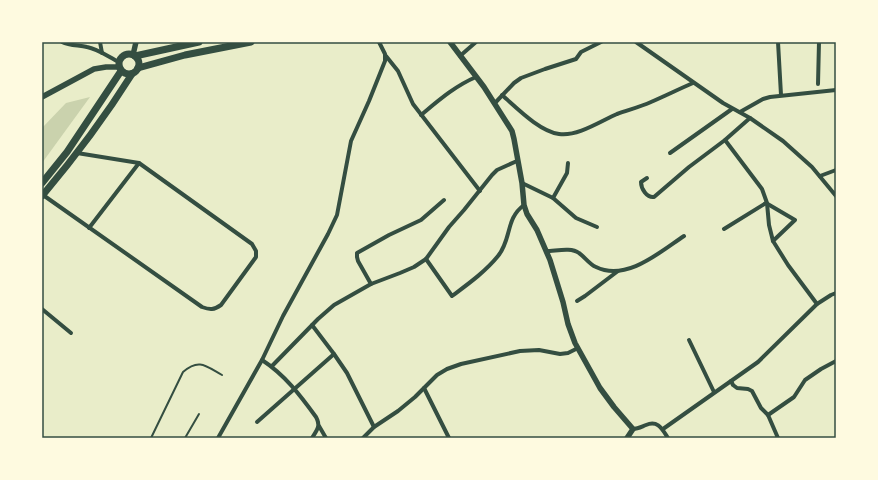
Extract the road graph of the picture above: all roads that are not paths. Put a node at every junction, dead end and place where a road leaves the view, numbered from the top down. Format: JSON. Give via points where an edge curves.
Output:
{"nodes":[{"id":1,"x":62,"y":42,"type":"edge"},
{"id":2,"x":100,"y":42,"type":"edge"},
{"id":3,"x":136,"y":42,"type":"edge"},
{"id":4,"x":199,"y":42,"type":"edge"},
{"id":5,"x":251,"y":42,"type":"edge"},
{"id":6,"x":379,"y":42,"type":"edge"},
{"id":7,"x":450,"y":42,"type":"edge"},
{"id":8,"x":476,"y":42,"type":"edge"},
{"id":9,"x":601,"y":42,"type":"edge"},
{"id":10,"x":636,"y":42,"type":"edge"},
{"id":11,"x":778,"y":42,"type":"edge"},
{"id":12,"x":819,"y":42,"type":"edge"},
{"id":13,"x":102,"y":53,"type":"junction"},
{"id":14,"x":134,"y":56,"type":"junction"},
{"id":15,"x":460,"y":56,"type":"junction"},
{"id":16,"x":385,"y":61,"type":"junction"},
{"id":17,"x":120,"y":67,"type":"junction"},
{"id":18,"x":138,"y":68,"type":"junction"},
{"id":19,"x":132,"y":74,"type":"junction"},
{"id":20,"x":476,"y":77,"type":"junction"},
{"id":21,"x":693,"y":83,"type":"junction"},
{"id":22,"x":818,"y":84,"type":"dead end"},
{"id":23,"x":836,"y":90,"type":"edge"},
{"id":24,"x":502,"y":95,"type":"junction"},
{"id":25,"x":781,"y":95,"type":"junction"},
{"id":26,"x":42,"y":97,"type":"edge"},
{"id":27,"x":495,"y":103,"type":"junction"},
{"id":28,"x":732,"y":109,"type":"junction"},
{"id":29,"x":740,"y":112,"type":"junction"},
{"id":30,"x":421,"y":115,"type":"junction"},
{"id":31,"x":750,"y":118,"type":"junction"},
{"id":32,"x":725,"y":140,"type":"junction"},
{"id":33,"x":77,"y":153,"type":"junction"},
{"id":34,"x":670,"y":153,"type":"dead end"},
{"id":35,"x":517,"y":161,"type":"junction"},
{"id":36,"x":139,"y":163,"type":"junction"},
{"id":37,"x":568,"y":163,"type":"dead end"},
{"id":38,"x":836,"y":170,"type":"edge"},
{"id":39,"x":820,"y":176,"type":"junction"},
{"id":40,"x":647,"y":178,"type":"dead end"},
{"id":41,"x":42,"y":183,"type":"edge"},
{"id":42,"x":522,"y":183,"type":"junction"},
{"id":43,"x":480,"y":191,"type":"junction"},
{"id":44,"x":42,"y":196,"type":"edge"},
{"id":45,"x":836,"y":196,"type":"edge"},
{"id":46,"x":553,"y":198,"type":"junction"},
{"id":47,"x":444,"y":200,"type":"dead end"},
{"id":48,"x":766,"y":203,"type":"junction"},
{"id":49,"x":524,"y":205,"type":"junction"},
{"id":50,"x":597,"y":227,"type":"dead end"},
{"id":51,"x":89,"y":228,"type":"junction"},
{"id":52,"x":724,"y":229,"type":"dead end"},
{"id":53,"x":684,"y":236,"type":"dead end"},
{"id":54,"x":774,"y":241,"type":"junction"},
{"id":55,"x":546,"y":251,"type":"junction"},
{"id":56,"x":426,"y":259,"type":"junction"},
{"id":57,"x":618,"y":271,"type":"junction"},
{"id":58,"x":371,"y":284,"type":"junction"},
{"id":59,"x":836,"y":293,"type":"edge"},
{"id":60,"x":577,"y":301,"type":"dead end"},
{"id":61,"x":818,"y":304,"type":"junction"},
{"id":62,"x":42,"y":309,"type":"edge"},
{"id":63,"x":312,"y":325,"type":"junction"},
{"id":64,"x":71,"y":334,"type":"dead end"},
{"id":65,"x":689,"y":340,"type":"dead end"},
{"id":66,"x":578,"y":348,"type":"junction"},
{"id":67,"x":334,"y":354,"type":"junction"},
{"id":68,"x":262,"y":360,"type":"junction"},
{"id":69,"x":836,"y":361,"type":"edge"},
{"id":70,"x":272,"y":366,"type":"junction"},
{"id":71,"x":222,"y":375,"type":"dead end"},
{"id":72,"x":731,"y":381,"type":"junction"},
{"id":73,"x":424,"y":388,"type":"junction"},
{"id":74,"x":295,"y":389,"type":"junction"},
{"id":75,"x":714,"y":392,"type":"junction"},
{"id":76,"x":199,"y":414,"type":"dead end"},
{"id":77,"x":768,"y":415,"type":"junction"},
{"id":78,"x":257,"y":422,"type":"dead end"},
{"id":79,"x":319,"y":426,"type":"junction"},
{"id":80,"x":374,"y":428,"type":"junction"},
{"id":81,"x":633,"y":429,"type":"junction"},
{"id":82,"x":663,"y":429,"type":"junction"},
{"id":83,"x":151,"y":438,"type":"edge"},
{"id":84,"x":185,"y":438,"type":"edge"},
{"id":85,"x":218,"y":438,"type":"edge"},
{"id":86,"x":312,"y":438,"type":"edge"},
{"id":87,"x":326,"y":438,"type":"edge"},
{"id":88,"x":363,"y":438,"type":"edge"},
{"id":89,"x":449,"y":438,"type":"edge"},
{"id":90,"x":627,"y":438,"type":"edge"},
{"id":91,"x":668,"y":438,"type":"edge"},
{"id":92,"x":778,"y":438,"type":"edge"}],
"edges":[{"from":1,"to":13,"type":"street","via":[[89,47]]},
{"from":2,"to":13,"type":"street"},
{"from":3,"to":14,"type":"street"},
{"from":4,"to":14,"type":"main road"},
{"from":5,"to":18,"type":"main road","via":[[185,55]]},
{"from":6,"to":16,"type":"street","via":[[385,54]]},
{"from":7,"to":15,"type":"street"},
{"from":8,"to":15,"type":"street"},
{"from":9,"to":24,"type":"street","via":[[581,52],[576,59],[521,78]]},
{"from":10,"to":21,"type":"street"},
{"from":11,"to":25,"type":"street"},
{"from":12,"to":22,"type":"street"},
{"from":13,"to":17,"type":"street"},
{"from":14,"to":17,"type":"main road","via":[[129,54],[120,58]]},
{"from":14,"to":18,"type":"main road","via":[[139,64]]},
{"from":15,"to":20,"type":"street"},
{"from":16,"to":30,"type":"street","via":[[386,56],[398,70],[413,104]]},
{"from":16,"to":68,"type":"street","via":[[370,102],[351,141],[337,215]]},
{"from":17,"to":19,"type":"main road","via":[[124,73]]},
{"from":17,"to":26,"type":"street","via":[[94,69]]},
{"from":17,"to":41,"type":"main road","via":[[67,152]]},
{"from":18,"to":19,"type":"main road"},
{"from":19,"to":33,"type":"main road"},
{"from":20,"to":27,"type":"street"},
{"from":20,"to":30,"type":"street","via":[[453,89]]},
{"from":21,"to":24,"type":"street","via":[[587,128],[564,135],[543,128]]},
{"from":21,"to":28,"type":"street"},
{"from":23,"to":25,"type":"street"},
{"from":24,"to":27,"type":"street"},
{"from":25,"to":29,"type":"street","via":[[763,99]]},
{"from":27,"to":35,"type":"street","via":[[512,131]]},
{"from":28,"to":29,"type":"street"},
{"from":28,"to":34,"type":"street"},
{"from":29,"to":31,"type":"street"},
{"from":30,"to":43,"type":"street"},
{"from":31,"to":32,"type":"street"},
{"from":31,"to":39,"type":"street","via":[[783,141]]},
{"from":32,"to":40,"type":"street","via":[[654,197],[649,196],[642,187],[642,182]]},
{"from":32,"to":48,"type":"street","via":[[762,189]]},
{"from":33,"to":36,"type":"street"},
{"from":33,"to":44,"type":"main road"},
{"from":35,"to":42,"type":"street"},
{"from":35,"to":43,"type":"street","via":[[497,170]]},
{"from":36,"to":51,"type":"street"},
{"from":36,"to":51,"type":"street","via":[[252,244],[256,250],[256,257],[221,305],[209,310],[202,307]]},
{"from":37,"to":46,"type":"street","via":[[567,174]]},
{"from":38,"to":39,"type":"street"},
{"from":39,"to":45,"type":"street"},
{"from":42,"to":46,"type":"street"},
{"from":42,"to":49,"type":"street"},
{"from":43,"to":56,"type":"street","via":[[448,227]]},
{"from":44,"to":51,"type":"street"},
{"from":46,"to":50,"type":"street","via":[[576,218]]},
{"from":47,"to":58,"type":"street","via":[[421,220],[357,253],[358,261]]},
{"from":48,"to":52,"type":"street"},
{"from":48,"to":54,"type":"street","via":[[768,225]]},
{"from":48,"to":54,"type":"street","via":[[795,220]]},
{"from":49,"to":55,"type":"street"},
{"from":49,"to":56,"type":"street","via":[[513,216],[508,236],[498,256],[477,277],[452,296]]},
{"from":53,"to":57,"type":"street","via":[[644,262]]},
{"from":54,"to":61,"type":"street","via":[[788,265]]},
{"from":55,"to":57,"type":"street","via":[[577,251],[597,268]]},
{"from":55,"to":66,"type":"street"},
{"from":56,"to":58,"type":"street","via":[[414,267]]},
{"from":57,"to":60,"type":"street"},
{"from":58,"to":63,"type":"street","via":[[334,305]]},
{"from":59,"to":61,"type":"street"},
{"from":61,"to":72,"type":"street","via":[[766,355]]},
{"from":62,"to":64,"type":"street"},
{"from":63,"to":67,"type":"street"},
{"from":63,"to":70,"type":"street"},
{"from":65,"to":75,"type":"street"},
{"from":66,"to":73,"type":"street","via":[[560,354],[539,350],[520,351],[461,364],[437,375]]},
{"from":66,"to":81,"type":"street","via":[[600,388]]},
{"from":67,"to":74,"type":"street"},
{"from":67,"to":80,"type":"street","via":[[347,373]]},
{"from":68,"to":70,"type":"street"},
{"from":68,"to":85,"type":"street"},
{"from":69,"to":77,"type":"street","via":[[805,380],[794,397]]},
{"from":70,"to":74,"type":"street"},
{"from":71,"to":83,"type":"lane","via":[[202,364],[190,366],[183,372]]},
{"from":72,"to":75,"type":"street"},
{"from":72,"to":77,"type":"street","via":[[737,388],[752,390],[761,408]]},
{"from":73,"to":80,"type":"street"},
{"from":73,"to":89,"type":"street"},
{"from":74,"to":78,"type":"street"},
{"from":74,"to":79,"type":"street","via":[[316,417]]},
{"from":75,"to":82,"type":"street"},
{"from":76,"to":84,"type":"lane"},
{"from":77,"to":92,"type":"street"},
{"from":79,"to":86,"type":"street"},
{"from":79,"to":87,"type":"street"},
{"from":80,"to":88,"type":"street"},
{"from":81,"to":82,"type":"street","via":[[653,423]]},
{"from":81,"to":90,"type":"street"},
{"from":82,"to":91,"type":"street"}]}
